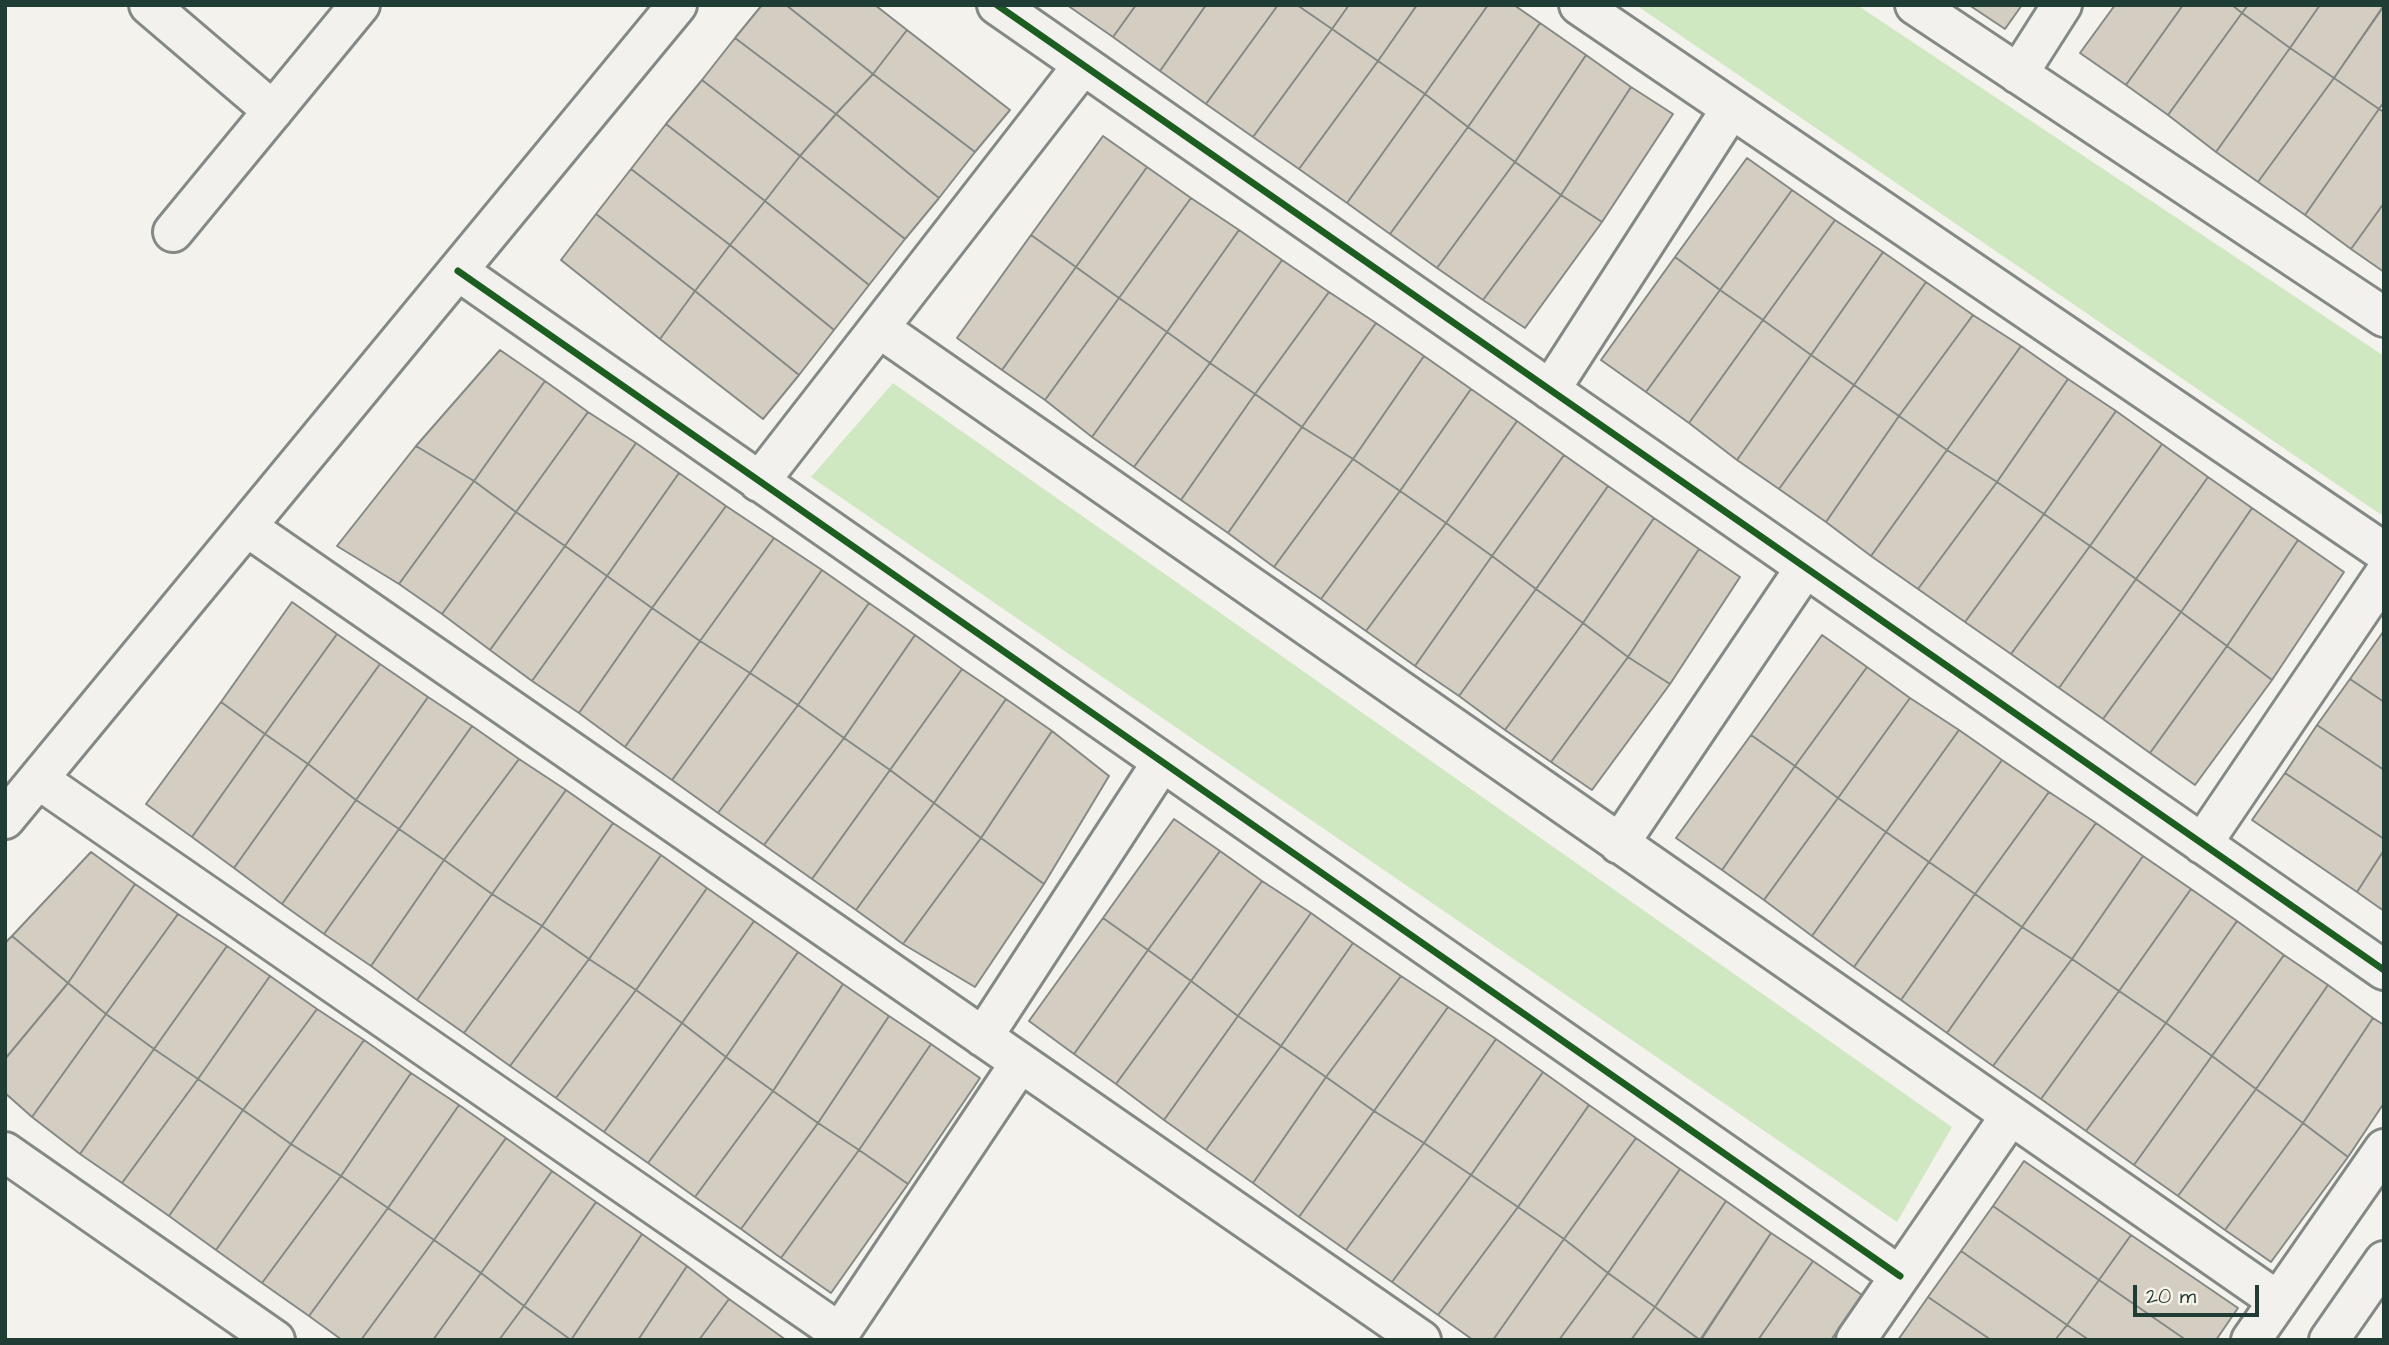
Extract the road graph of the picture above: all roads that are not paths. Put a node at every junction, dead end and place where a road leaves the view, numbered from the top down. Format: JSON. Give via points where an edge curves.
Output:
{"nodes":[{"id":1,"x":149,"y":5,"type":"edge"},
{"id":2,"x":360,"y":5,"type":"edge"},
{"id":3,"x":677,"y":5,"type":"edge"},
{"id":4,"x":997,"y":5,"type":"edge"},
{"id":5,"x":1578,"y":5,"type":"edge"},
{"id":6,"x":1915,"y":5,"type":"edge"},
{"id":7,"x":2062,"y":5,"type":"edge"},
{"id":8,"x":1083,"y":65,"type":"junction"},
{"id":9,"x":2018,"y":74,"type":"junction"},
{"id":10,"x":1731,"y":109,"type":"junction"},
{"id":11,"x":273,"y":111,"type":"junction"},
{"id":12,"x":173,"y":232,"type":"dead end"},
{"id":13,"x":458,"y":271,"type":"junction"},
{"id":14,"x":2384,"y":317,"type":"edge"},
{"id":15,"x":878,"y":328,"type":"junction"},
{"id":16,"x":1550,"y":390,"type":"junction"},
{"id":17,"x":759,"y":482,"type":"junction"},
{"id":18,"x":247,"y":527,"type":"junction"},
{"id":19,"x":2384,"y":552,"type":"edge"},
{"id":20,"x":1805,"y":568,"type":"junction"},
{"id":21,"x":2384,"y":575,"type":"edge"},
{"id":22,"x":1162,"y":762,"type":"junction"},
{"id":23,"x":38,"y":779,"type":"junction"},
{"id":24,"x":5,"y":819,"type":"edge"},
{"id":25,"x":1619,"y":844,"type":"junction"},
{"id":26,"x":2202,"y":844,"type":"junction"},
{"id":27,"x":2384,"y":970,"type":"edge"},
{"id":28,"x":983,"y":1037,"type":"junction"},
{"id":29,"x":1020,"y":1062,"type":"junction"},
{"id":30,"x":2010,"y":1116,"type":"junction"},
{"id":31,"x":2384,"y":1149,"type":"edge"},
{"id":32,"x":5,"y":1152,"type":"edge"},
{"id":33,"x":2384,"y":1261,"type":"edge"},
{"id":34,"x":1900,"y":1276,"type":"junction"},
{"id":35,"x":2278,"y":1301,"type":"junction"},
{"id":36,"x":838,"y":1336,"type":"edge"},
{"id":37,"x":2333,"y":1338,"type":"edge"},
{"id":38,"x":275,"y":1340,"type":"edge"},
{"id":39,"x":1421,"y":1340,"type":"edge"},
{"id":40,"x":1856,"y":1340,"type":"edge"},
{"id":41,"x":2251,"y":1340,"type":"edge"}],
"edges":[{"from":1,"to":11,"type":"street"},
{"from":2,"to":11,"type":"street"},
{"from":3,"to":13,"type":"street"},
{"from":4,"to":8,"type":"street"},
{"from":5,"to":10,"type":"street"},
{"from":6,"to":9,"type":"street"},
{"from":7,"to":9,"type":"street"},
{"from":8,"to":15,"type":"street"},
{"from":8,"to":16,"type":"street"},
{"from":9,"to":14,"type":"street"},
{"from":10,"to":16,"type":"street"},
{"from":10,"to":19,"type":"street"},
{"from":11,"to":12,"type":"street"},
{"from":13,"to":17,"type":"street"},
{"from":13,"to":18,"type":"street"},
{"from":15,"to":17,"type":"street"},
{"from":15,"to":25,"type":"street"},
{"from":16,"to":20,"type":"street"},
{"from":17,"to":22,"type":"street"},
{"from":18,"to":23,"type":"street"},
{"from":18,"to":28,"type":"street"},
{"from":20,"to":25,"type":"street"},
{"from":20,"to":26,"type":"street"},
{"from":21,"to":26,"type":"street"},
{"from":22,"to":28,"type":"street"},
{"from":22,"to":34,"type":"street"},
{"from":23,"to":24,"type":"street"},
{"from":23,"to":36,"type":"street"},
{"from":25,"to":30,"type":"street"},
{"from":26,"to":27,"type":"street"},
{"from":28,"to":29,"type":"street"},
{"from":29,"to":36,"type":"street"},
{"from":29,"to":39,"type":"street"},
{"from":30,"to":34,"type":"street"},
{"from":30,"to":35,"type":"street"},
{"from":31,"to":35,"type":"street"},
{"from":32,"to":38,"type":"street"},
{"from":33,"to":37,"type":"street"},
{"from":34,"to":40,"type":"street"},
{"from":35,"to":41,"type":"street"}]}
